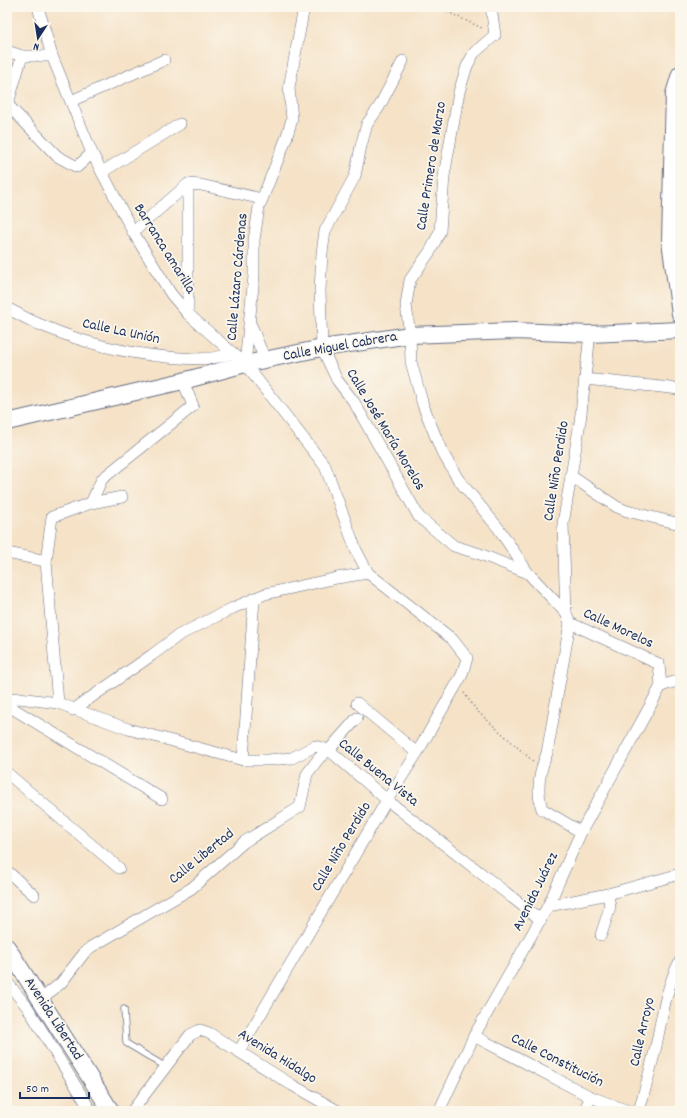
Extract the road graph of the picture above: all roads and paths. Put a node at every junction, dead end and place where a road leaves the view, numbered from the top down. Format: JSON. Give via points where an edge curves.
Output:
{"nodes":[{"id":1,"x":37,"y":7,"type":"edge"},
{"id":2,"x":304,"y":7,"type":"edge"},
{"id":3,"x":436,"y":7,"type":"edge"},
{"id":4,"x":491,"y":7,"type":"edge"},
{"id":5,"x":495,"y":34,"type":"junction"},
{"id":6,"x":7,"y":51,"type":"edge"},
{"id":7,"x":22,"y":56,"type":"junction"},
{"id":8,"x":52,"y":56,"type":"junction"},
{"id":9,"x":164,"y":60,"type":"dead end"},
{"id":10,"x":403,"y":61,"type":"dead end"},
{"id":11,"x":680,"y":74,"type":"edge"},
{"id":12,"x":71,"y":101,"type":"junction"},
{"id":13,"x":8,"y":106,"type":"edge"},
{"id":14,"x":180,"y":124,"type":"dead end"},
{"id":15,"x":92,"y":153,"type":"junction"},
{"id":16,"x":102,"y":172,"type":"junction"},
{"id":17,"x":188,"y":184,"type":"junction"},
{"id":18,"x":262,"y":199,"type":"junction"},
{"id":19,"x":133,"y":232,"type":"junction"},
{"id":20,"x":7,"y":308,"type":"edge"},
{"id":21,"x":188,"y":314,"type":"junction"},
{"id":22,"x":680,"y":314,"type":"edge"},
{"id":23,"x":250,"y":324,"type":"junction"},
{"id":24,"x":680,"y":330,"type":"edge"},
{"id":25,"x":590,"y":334,"type":"junction"},
{"id":26,"x":410,"y":335,"type":"junction"},
{"id":27,"x":322,"y":348,"type":"junction"},
{"id":28,"x":233,"y":353,"type":"junction"},
{"id":29,"x":265,"y":360,"type":"junction"},
{"id":30,"x":245,"y":364,"type":"junction"},
{"id":31,"x":585,"y":379,"type":"junction"},
{"id":32,"x":183,"y":381,"type":"junction"},
{"id":33,"x":680,"y":389,"type":"edge"},
{"id":34,"x":7,"y":422,"type":"edge"},
{"id":35,"x":571,"y":476,"type":"junction"},
{"id":36,"x":122,"y":498,"type":"dead end"},
{"id":37,"x":91,"y":503,"type":"junction"},
{"id":38,"x":680,"y":524,"type":"edge"},
{"id":39,"x":7,"y":554,"type":"edge"},
{"id":40,"x":46,"y":561,"type":"junction"},
{"id":41,"x":368,"y":573,"type":"junction"},
{"id":42,"x":528,"y":573,"type":"junction"},
{"id":43,"x":254,"y":599,"type":"junction"},
{"id":44,"x":568,"y":618,"type":"junction"},
{"id":45,"x":680,"y":680,"type":"edge"},
{"id":46,"x":456,"y":684,"type":"junction"},
{"id":47,"x":661,"y":686,"type":"junction"},
{"id":48,"x":7,"y":699,"type":"edge"},
{"id":49,"x":58,"y":703,"type":"junction"},
{"id":50,"x":357,"y":703,"type":"dead end"},
{"id":51,"x":7,"y":705,"type":"edge"},
{"id":52,"x":73,"y":710,"type":"junction"},
{"id":53,"x":357,"y":718,"type":"dead end"},
{"id":54,"x":329,"y":750,"type":"junction"},
{"id":55,"x":417,"y":753,"type":"junction"},
{"id":56,"x":243,"y":760,"type":"junction"},
{"id":57,"x":541,"y":768,"type":"junction"},
{"id":58,"x":7,"y":773,"type":"edge"},
{"id":59,"x":162,"y":799,"type":"dead end"},
{"id":60,"x":387,"y":800,"type":"junction"},
{"id":61,"x":581,"y":832,"type":"junction"},
{"id":62,"x":119,"y":868,"type":"dead end"},
{"id":63,"x":7,"y":871,"type":"edge"},
{"id":64,"x":680,"y":874,"type":"edge"},
{"id":65,"x":608,"y":894,"type":"junction"},
{"id":66,"x":34,"y":895,"type":"dead end"},
{"id":67,"x":548,"y":906,"type":"junction"},
{"id":68,"x":541,"y":920,"type":"junction"},
{"id":69,"x":601,"y":935,"type":"dead end"},
{"id":70,"x":7,"y":948,"type":"edge"},
{"id":71,"x":680,"y":961,"type":"edge"},
{"id":72,"x":7,"y":982,"type":"edge"},
{"id":73,"x":40,"y":1000,"type":"junction"},
{"id":74,"x":124,"y":1010,"type":"dead end"},
{"id":75,"x":474,"y":1036,"type":"junction"},
{"id":76,"x":239,"y":1051,"type":"junction"},
{"id":77,"x":167,"y":1067,"type":"junction"},
{"id":78,"x":591,"y":1097,"type":"junction"},
{"id":79,"x":91,"y":1111,"type":"edge"},
{"id":80,"x":111,"y":1111,"type":"edge"},
{"id":81,"x":132,"y":1111,"type":"edge"},
{"id":82,"x":338,"y":1111,"type":"edge"},
{"id":83,"x":439,"y":1111,"type":"edge"},
{"id":84,"x":584,"y":1111,"type":"edge"},
{"id":85,"x":628,"y":1111,"type":"edge"},
{"id":86,"x":639,"y":1111,"type":"edge"}],
"edges":[{"from":1,"to":8,"type":"street","name":"Barranca amarilla"},
{"from":2,"to":18,"type":"street","name":"Calle Lázaro Cárdenas","via":[[289,88],[292,119]]},
{"from":3,"to":5,"type":"path"},
{"from":4,"to":5,"type":"street"},
{"from":5,"to":26,"type":"street","name":"Calle Primero de Marzo","via":[[474,53],[459,92],[444,176],[440,232],[410,280],[406,304]]},
{"from":6,"to":7,"type":"street"},
{"from":7,"to":8,"type":"street"},
{"from":7,"to":13,"type":"street"},
{"from":8,"to":12,"type":"street","name":"Barranca amarilla"},
{"from":9,"to":12,"type":"street"},
{"from":10,"to":27,"type":"street","name":"Calle José María Morelos","via":[[367,124],[355,176],[325,231],[320,291]]},
{"from":11,"to":22,"type":"street","via":[[674,94],[670,242]]},
{"from":12,"to":15,"type":"street","name":"Barranca amarilla"},
{"from":13,"to":15,"type":"street","via":[[57,156],[77,167]]},
{"from":14,"to":16,"type":"street"},
{"from":15,"to":16,"type":"street","name":"Barranca amarilla"},
{"from":16,"to":19,"type":"street","name":"Barranca amarilla"},
{"from":17,"to":18,"type":"street"},
{"from":17,"to":19,"type":"street"},
{"from":17,"to":21,"type":"street"},
{"from":18,"to":23,"type":"street","name":"Calle Lázaro Cárdenas","via":[[254,240]]},
{"from":19,"to":21,"type":"street","name":"Barranca amarilla","via":[[171,294]]},
{"from":20,"to":28,"type":"street","name":"Calle La Unión","via":[[45,327],[94,344],[146,355],[192,360],[223,357]]},
{"from":21,"to":28,"type":"street","name":"Barranca amarilla"},
{"from":23,"to":29,"type":"street"},
{"from":23,"to":30,"type":"street","name":"Calle Lázaro Cárdenas"},
{"from":24,"to":25,"type":"street","name":"Calle Miguel Cabrera"},
{"from":25,"to":26,"type":"street","name":"Calle Miguel Cabrera","via":[[514,331]]},
{"from":25,"to":31,"type":"street","name":"Calle Niño Perdido"},
{"from":26,"to":27,"type":"street","name":"Calle Miguel Cabrera"},
{"from":26,"to":42,"type":"street","name":"Calle Primero de Marzo","via":[[411,362],[423,405],[441,450],[458,479],[499,529]]},
{"from":27,"to":29,"type":"street","name":"Calle Miguel Cabrera"},
{"from":27,"to":42,"type":"street","name":"Calle José María Morelos","via":[[337,380],[354,402],[419,516],[454,546]]},
{"from":28,"to":30,"type":"street","name":"Barranca amarilla"},
{"from":29,"to":30,"type":"street","name":"Calle Miguel Cabrera"},
{"from":30,"to":32,"type":"street","name":"Calle Miguel Cabrera"},
{"from":30,"to":41,"type":"street","name":"Barranca amarilla","via":[[326,466],[356,550]]},
{"from":31,"to":33,"type":"street"},
{"from":31,"to":35,"type":"street","name":"Calle Niño Perdido"},
{"from":32,"to":34,"type":"street","name":"Calle Miguel Cabrera"},
{"from":32,"to":37,"type":"street","via":[[193,406],[102,479]]},
{"from":35,"to":38,"type":"street","via":[[617,507]]},
{"from":35,"to":44,"type":"street","name":"Calle Niño Perdido","via":[[562,524]]},
{"from":36,"to":37,"type":"street"},
{"from":37,"to":40,"type":"street","via":[[52,517]]},
{"from":39,"to":40,"type":"street"},
{"from":40,"to":49,"type":"street"},
{"from":41,"to":43,"type":"street","via":[[265,594]]},
{"from":41,"to":46,"type":"street","name":"Calle Niño Perdido","via":[[452,639],[467,658],[462,675]]},
{"from":42,"to":44,"type":"street"},
{"from":43,"to":52,"type":"street","via":[[179,635]]},
{"from":43,"to":56,"type":"street"},
{"from":44,"to":47,"type":"street","name":"Calle Morelos","via":[[659,664]]},
{"from":44,"to":57,"type":"street","name":"Calle Niño Perdido","via":[[547,753]]},
{"from":45,"to":47,"type":"street"},
{"from":46,"to":55,"type":"street","name":"Calle Niño Perdido"},
{"from":46,"to":57,"type":"path","via":[[477,711]]},
{"from":47,"to":61,"type":"street","name":"Avenida Juárez"},
{"from":48,"to":49,"type":"street","name":"Calle Buena Vista"},
{"from":49,"to":52,"type":"street","name":"Calle Buena Vista"},
{"from":50,"to":55,"type":"street"},
{"from":51,"to":59,"type":"street"},
{"from":52,"to":56,"type":"street","name":"Calle Buena Vista","via":[[128,729]]},
{"from":53,"to":54,"type":"street","name":"Calle Libertad"},
{"from":54,"to":56,"type":"street","name":"Calle Buena Vista","via":[[315,746],[292,758]]},
{"from":54,"to":60,"type":"street","name":"Calle Buena Vista"},
{"from":54,"to":73,"type":"street","name":"Calle Libertad","via":[[307,774],[300,807],[244,842],[192,888],[91,947],[61,983]]},
{"from":55,"to":60,"type":"street","name":"Calle Niño Perdido"},
{"from":57,"to":61,"type":"street","name":"Calle Niño Perdido","via":[[539,800],[542,809]]},
{"from":58,"to":62,"type":"street"},
{"from":60,"to":68,"type":"street","name":"Calle Buena Vista"},
{"from":60,"to":76,"type":"street","name":"Calle Niño Perdido"},
{"from":61,"to":67,"type":"street","name":"Avenida Juárez"},
{"from":63,"to":66,"type":"street"},
{"from":64,"to":65,"type":"street"},
{"from":65,"to":67,"type":"street"},
{"from":65,"to":69,"type":"street","via":[[610,907]]},
{"from":67,"to":68,"type":"street","name":"Avenida Juárez"},
{"from":68,"to":75,"type":"street","name":"Avenida Juárez"},
{"from":70,"to":73,"type":"street","name":"Avenida Libertad"},
{"from":71,"to":86,"type":"street","name":"Calle Arroyo","via":[[666,998]]},
{"from":72,"to":79,"type":"street","via":[[28,1008]]},
{"from":73,"to":80,"type":"street","name":"Avenida Libertad"},
{"from":74,"to":77,"type":"lane","via":[[126,1043]]},
{"from":75,"to":78,"type":"street","name":"Calle Constitución"},
{"from":75,"to":83,"type":"street","name":"Avenida Juárez"},
{"from":76,"to":77,"type":"street","name":"Avenida Hidalgo","via":[[200,1030],[190,1035]]},
{"from":76,"to":82,"type":"street","name":"Avenida Hidalgo"},
{"from":77,"to":81,"type":"street"},
{"from":78,"to":84,"type":"street"},
{"from":78,"to":85,"type":"street","name":"Calle Constitución"}]}
